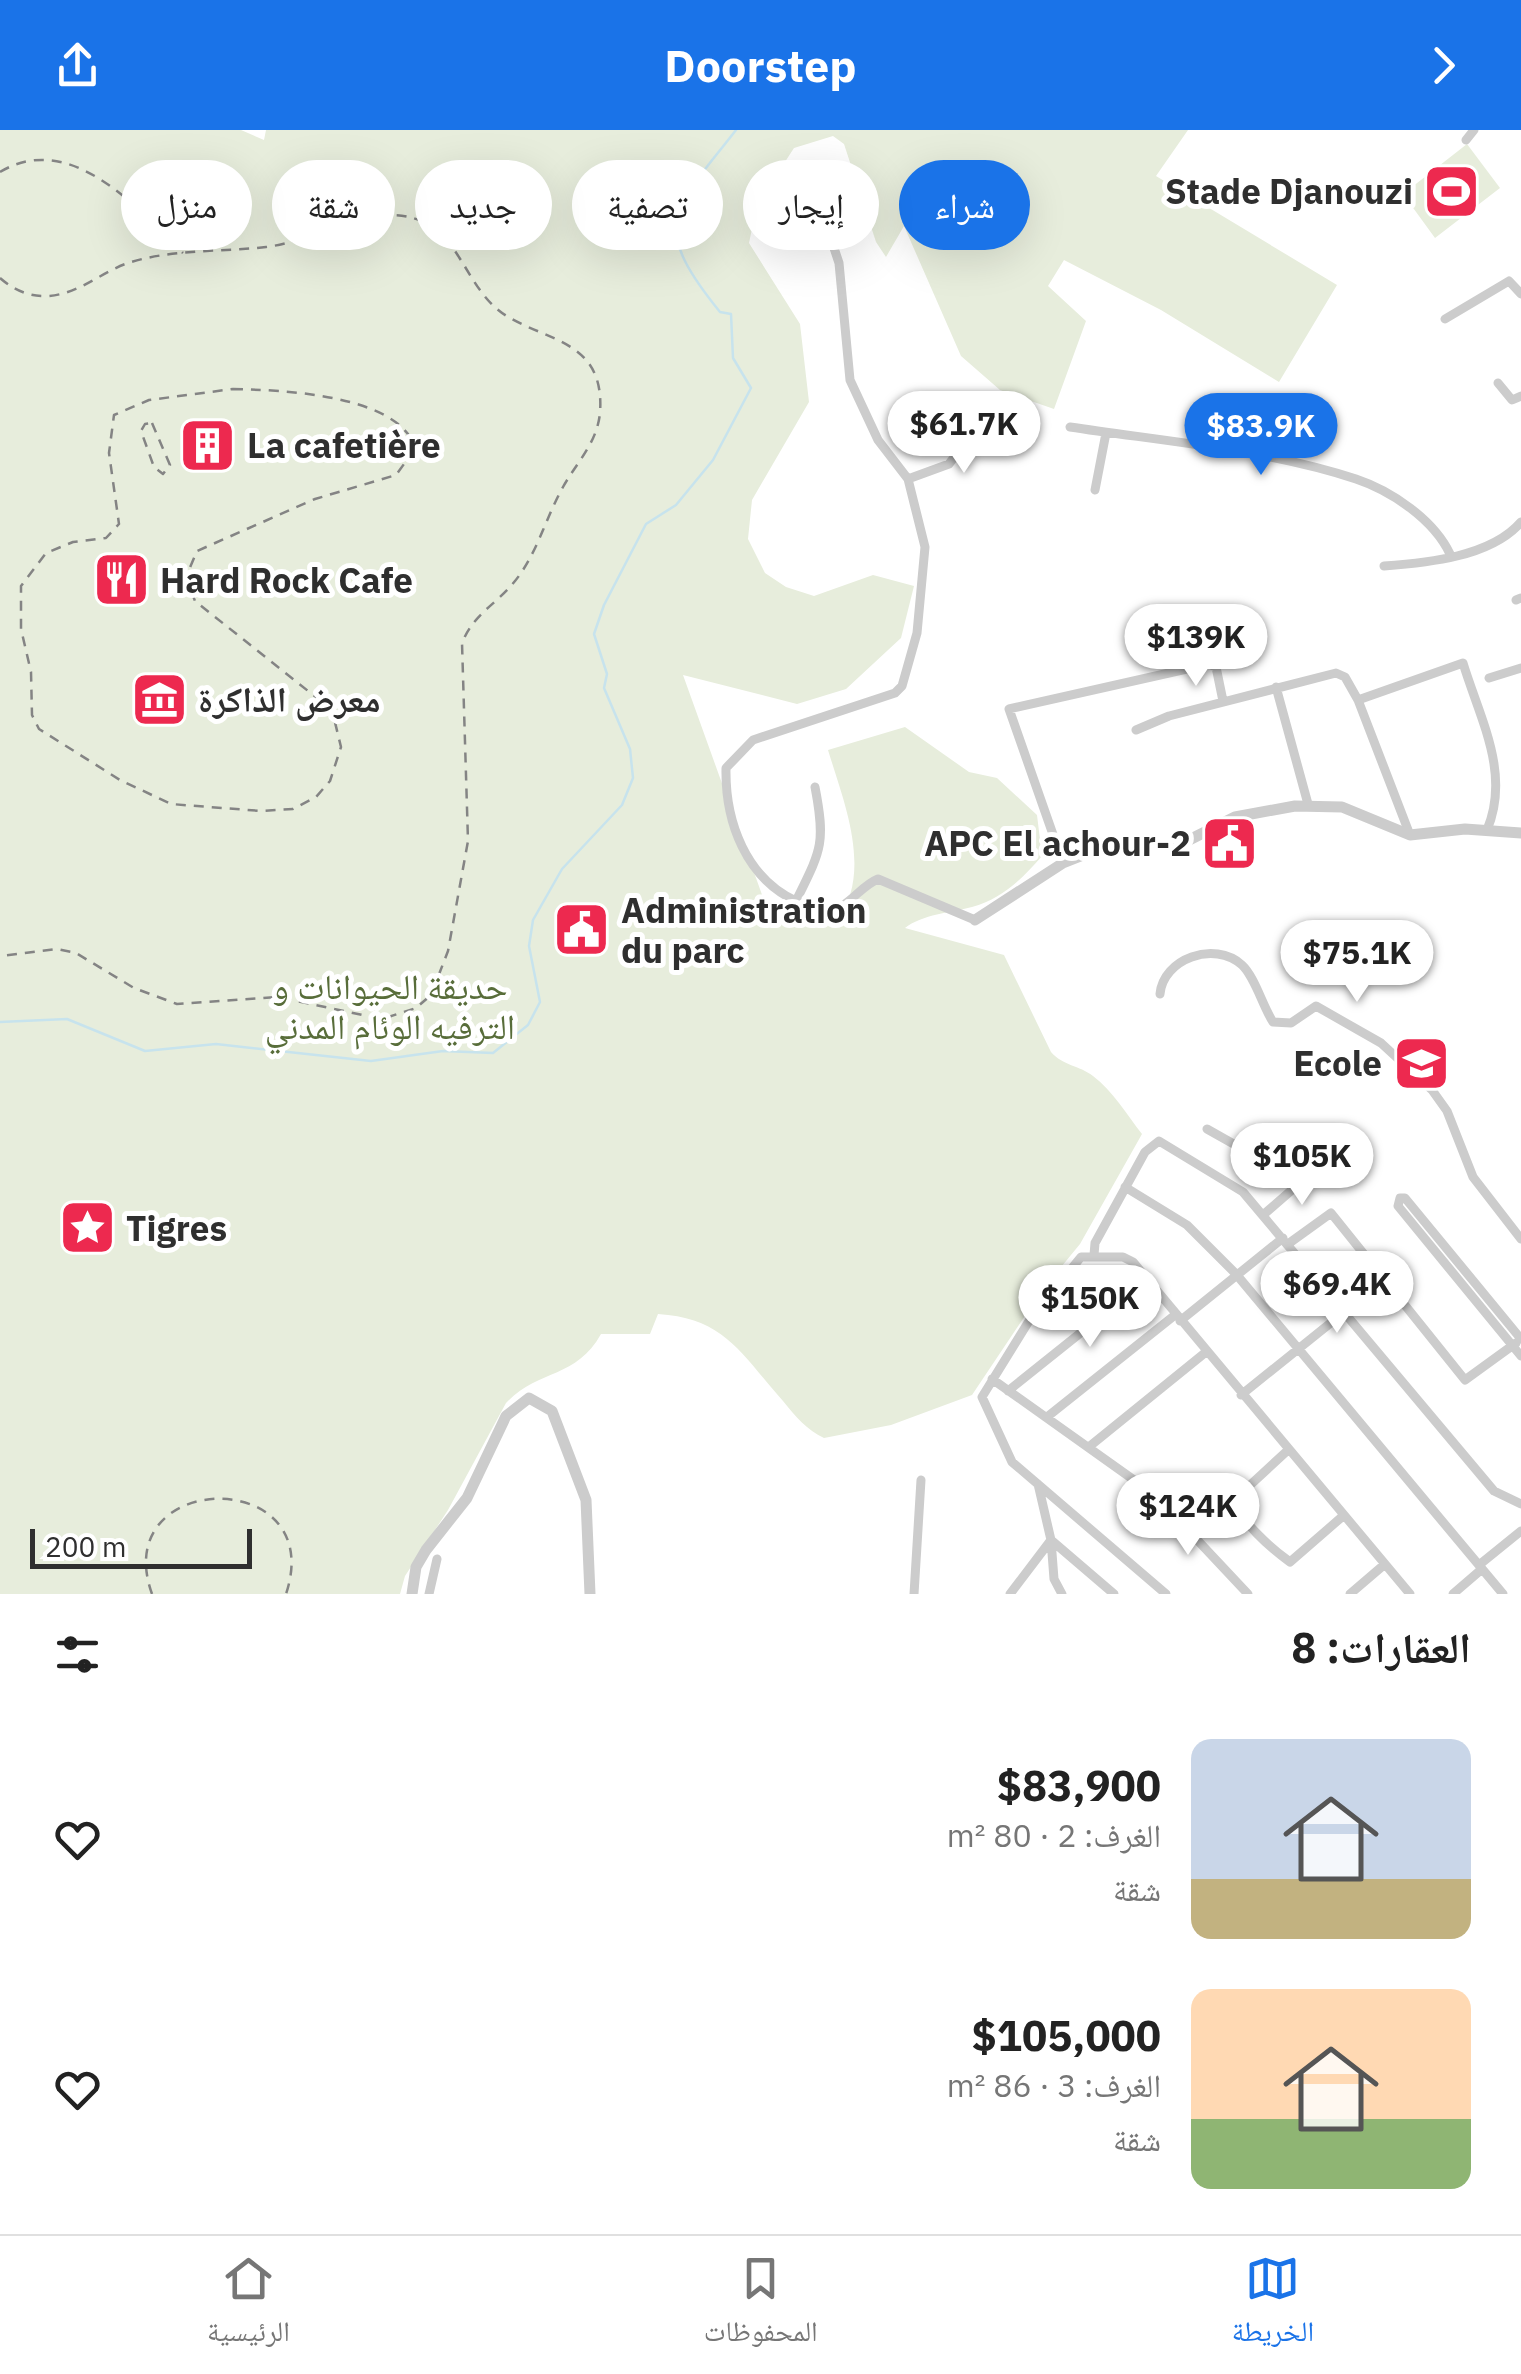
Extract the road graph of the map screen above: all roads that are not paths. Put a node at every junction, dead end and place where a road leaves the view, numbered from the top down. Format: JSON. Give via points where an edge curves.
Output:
{"nodes":[{"id":1,"x":1474,"y":130,"type":"edge"},
{"id":2,"x":1466,"y":140,"type":"dead end"},
{"id":3,"x":835,"y":250,"type":"edge"},
{"id":4,"x":1521,"y":294,"type":"edge"},
{"id":5,"x":1445,"y":319,"type":"dead end"},
{"id":6,"x":1498,"y":383,"type":"dead end"},
{"id":7,"x":1521,"y":396,"type":"edge"},
{"id":8,"x":984,"y":418,"type":"dead end"},
{"id":9,"x":1070,"y":427,"type":"dead end"},
{"id":10,"x":1106,"y":433,"type":"junction"},
{"id":11,"x":908,"y":479,"type":"junction"},
{"id":12,"x":1095,"y":490,"type":"dead end"},
{"id":13,"x":1521,"y":522,"type":"edge"},
{"id":14,"x":1450,"y":554,"type":"junction"},
{"id":15,"x":1384,"y":566,"type":"dead end"},
{"id":16,"x":1521,"y":668,"type":"edge"},
{"id":17,"x":1489,"y":678,"type":"dead end"},
{"id":18,"x":1276,"y":687,"type":"junction"},
{"id":19,"x":1358,"y":700,"type":"junction"},
{"id":20,"x":1223,"y":702,"type":"junction"},
{"id":21,"x":1136,"y":730,"type":"dead end"},
{"id":22,"x":815,"y":787,"type":"dead end"},
{"id":23,"x":1308,"y":804,"type":"junction"},
{"id":24,"x":1487,"y":830,"type":"junction"},
{"id":25,"x":1521,"y":833,"type":"edge"},
{"id":26,"x":1410,"y":835,"type":"junction"},
{"id":27,"x":1063,"y":863,"type":"junction"},
{"id":28,"x":796,"y":901,"type":"junction"},
{"id":29,"x":974,"y":920,"type":"joint"},
{"id":30,"x":1160,"y":994,"type":"dead end"},
{"id":31,"x":1207,"y":1129,"type":"dead end"},
{"id":32,"x":1125,"y":1186,"type":"junction"},
{"id":33,"x":1264,"y":1215,"type":"junction"},
{"id":34,"x":1521,"y":1239,"type":"edge"},
{"id":35,"x":1286,"y":1241,"type":"junction"},
{"id":36,"x":1094,"y":1255,"type":"junction"},
{"id":37,"x":1236,"y":1274,"type":"junction"},
{"id":38,"x":1148,"y":1279,"type":"junction"},
{"id":39,"x":1343,"y":1314,"type":"junction"},
{"id":40,"x":1178,"y":1318,"type":"junction"},
{"id":41,"x":1519,"y":1340,"type":"edge"},
{"id":42,"x":1297,"y":1348,"type":"junction"},
{"id":43,"x":1206,"y":1352,"type":"junction"},
{"id":44,"x":1521,"y":1356,"type":"edge"},
{"id":45,"x":992,"y":1380,"type":"junction"},
{"id":46,"x":1008,"y":1391,"type":"junction"},
{"id":47,"x":1242,"y":1395,"type":"junction"},
{"id":48,"x":1048,"y":1417,"type":"junction"},
{"id":49,"x":1090,"y":1446,"type":"junction"},
{"id":50,"x":1287,"y":1451,"type":"junction"},
{"id":51,"x":921,"y":1480,"type":"dead end"},
{"id":52,"x":1038,"y":1484,"type":"junction"},
{"id":53,"x":1521,"y":1504,"type":"edge"},
{"id":54,"x":1343,"y":1516,"type":"junction"},
{"id":55,"x":1521,"y":1531,"type":"edge"},
{"id":56,"x":1051,"y":1540,"type":"junction"},
{"id":57,"x":438,"y":1558,"type":"dead end"},
{"id":58,"x":1385,"y":1564,"type":"junction"},
{"id":59,"x":1480,"y":1567,"type":"junction"},
{"id":60,"x":412,"y":1594,"type":"edge"},
{"id":61,"x":429,"y":1594,"type":"edge"},
{"id":62,"x":590,"y":1594,"type":"edge"},
{"id":63,"x":914,"y":1594,"type":"edge"},
{"id":64,"x":1010,"y":1594,"type":"edge"},
{"id":65,"x":1062,"y":1594,"type":"edge"},
{"id":66,"x":1114,"y":1594,"type":"edge"},
{"id":67,"x":1166,"y":1594,"type":"edge"},
{"id":68,"x":1248,"y":1594,"type":"edge"},
{"id":69,"x":1350,"y":1594,"type":"edge"},
{"id":70,"x":1410,"y":1594,"type":"edge"},
{"id":71,"x":1453,"y":1594,"type":"edge"},
{"id":72,"x":1503,"y":1594,"type":"edge"}],
"edges":[{"from":1,"to":2,"type":"street"},
{"from":3,"to":11,"type":"street","via":[[850,380],[878,440]]},
{"from":4,"to":5,"type":"street","via":[[1509,281]]},
{"from":6,"to":7,"type":"street","via":[[1512,400]]},
{"from":8,"to":11,"type":"street","via":[[949,464]]},
{"from":9,"to":10,"type":"street"},
{"from":10,"to":12,"type":"street"},
{"from":10,"to":14,"type":"street","via":[[1358,480],[1422,518]]},
{"from":11,"to":28,"type":"street","via":[[925,554],[917,633],[902,686],[753,740],[726,768],[739,840],[757,876]]},
{"from":13,"to":14,"type":"street","via":[[1498,541]]},
{"from":14,"to":15,"type":"street"},
{"from":16,"to":17,"type":"street"},
{"from":18,"to":19,"type":"street","via":[[1336,672]]},
{"from":18,"to":20,"type":"street"},
{"from":18,"to":23,"type":"street"},
{"from":19,"to":24,"type":"street","via":[[1462,662],[1496,767],[1498,803]]},
{"from":19,"to":26,"type":"street"},
{"from":20,"to":21,"type":"street"},
{"from":20,"to":27,"type":"street","via":[[1210,664],[1009,708]]},
{"from":22,"to":28,"type":"street","via":[[824,832]]},
{"from":23,"to":26,"type":"street","via":[[1342,807]]},
{"from":23,"to":27,"type":"street","via":[[1235,817],[1182,843],[1102,848]]},
{"from":24,"to":25,"type":"street"},
{"from":24,"to":26,"type":"street"},
{"from":27,"to":29,"type":"street"},
{"from":28,"to":29,"type":"street","via":[[815,910],[838,908],[878,879]]},
{"from":30,"to":34,"type":"street","via":[[1161,980],[1174,965],[1220,956],[1242,966],[1273,1022],[1291,1023],[1316,1006],[1381,1042],[1440,1102],[1473,1177]]},
{"from":31,"to":33,"type":"street","via":[[1301,1182]]},
{"from":32,"to":33,"type":"street","via":[[1145,1152],[1160,1141],[1244,1192]]},
{"from":32,"to":36,"type":"street"},
{"from":32,"to":37,"type":"street","via":[[1187,1225]]},
{"from":33,"to":35,"type":"street"},
{"from":35,"to":37,"type":"street"},
{"from":35,"to":39,"type":"street"},
{"from":35,"to":41,"type":"street","via":[[1331,1213],[1465,1380]]},
{"from":36,"to":38,"type":"street","via":[[1123,1257]]},
{"from":36,"to":45,"type":"street","via":[[1072,1265]]},
{"from":37,"to":40,"type":"street"},
{"from":37,"to":42,"type":"street"},
{"from":38,"to":40,"type":"street"},
{"from":38,"to":46,"type":"street"},
{"from":39,"to":42,"type":"street"},
{"from":39,"to":53,"type":"street","via":[[1494,1491]]},
{"from":40,"to":43,"type":"street"},
{"from":40,"to":48,"type":"street"},
{"from":41,"to":41,"type":"street","via":[[1435,1232],[1400,1198],[1398,1206]]},
{"from":41,"to":44,"type":"street"},
{"from":42,"to":47,"type":"street"},
{"from":42,"to":59,"type":"street"},
{"from":43,"to":47,"type":"street"},
{"from":43,"to":49,"type":"street"},
{"from":45,"to":46,"type":"street"},
{"from":45,"to":52,"type":"street","via":[[982,1397],[1010,1459]]},
{"from":46,"to":48,"type":"street"},
{"from":47,"to":50,"type":"street"},
{"from":48,"to":49,"type":"street"},
{"from":49,"to":68,"type":"street","via":[[1155,1495]]},
{"from":50,"to":54,"type":"street"},
{"from":50,"to":54,"type":"street","via":[[1235,1499],[1247,1520],[1290,1562]]},
{"from":51,"to":63,"type":"street"},
{"from":52,"to":56,"type":"street"},
{"from":52,"to":67,"type":"street"},
{"from":54,"to":58,"type":"street"},
{"from":55,"to":59,"type":"street"},
{"from":56,"to":64,"type":"street"},
{"from":56,"to":65,"type":"street"},
{"from":56,"to":66,"type":"street"},
{"from":57,"to":61,"type":"street"},
{"from":58,"to":69,"type":"street"},
{"from":58,"to":70,"type":"street"},
{"from":59,"to":71,"type":"street"},
{"from":59,"to":72,"type":"street"},
{"from":60,"to":62,"type":"street","via":[[426,1550],[467,1498],[506,1416],[528,1398],[552,1411],[586,1500]]}]}
